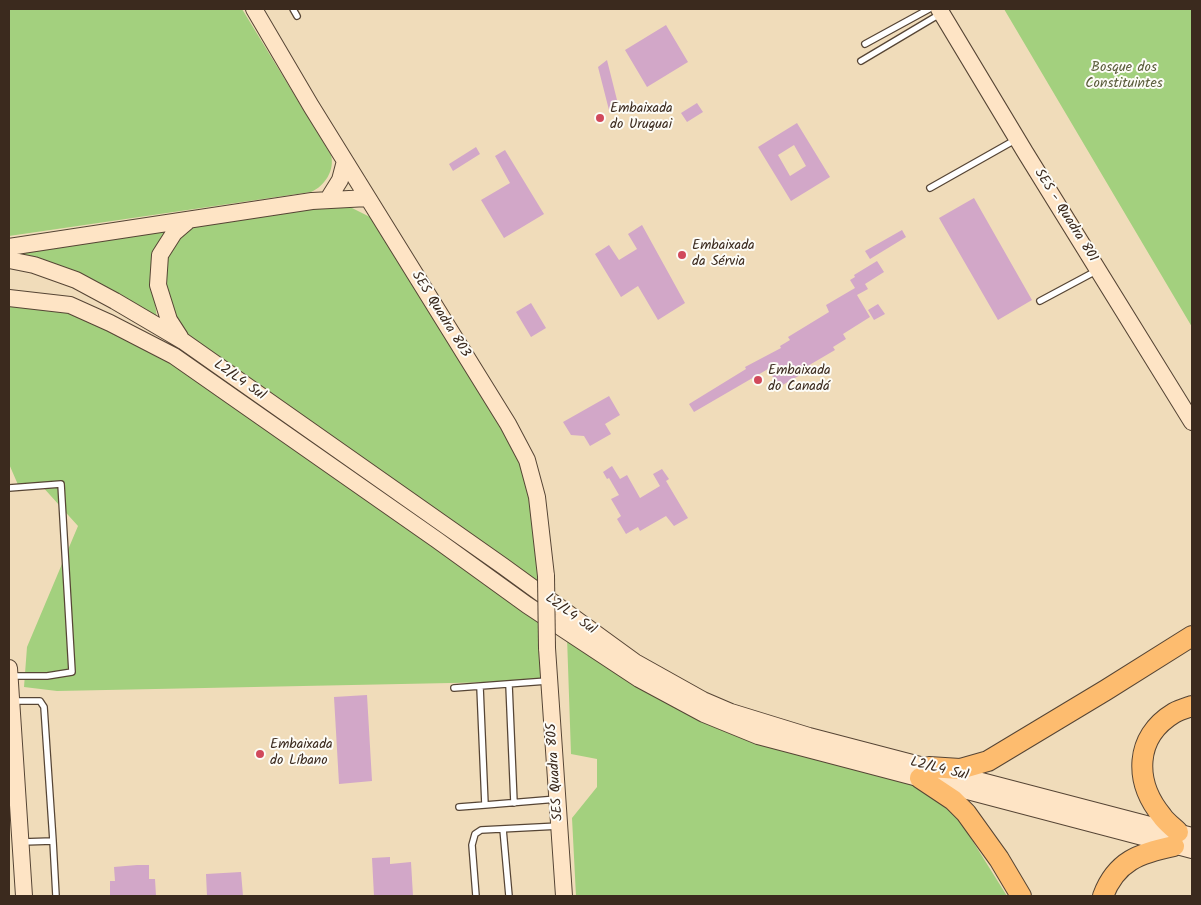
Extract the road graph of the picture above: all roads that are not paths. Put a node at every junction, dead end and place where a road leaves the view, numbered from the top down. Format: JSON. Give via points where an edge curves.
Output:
{"nodes":[{"id":1,"x":254,"y":9,"type":"edge"},
{"id":2,"x":293,"y":9,"type":"edge"},
{"id":3,"x":937,"y":10,"type":"edge"},
{"id":4,"x":297,"y":16,"type":"dead end"},
{"id":5,"x":865,"y":44,"type":"dead end"},
{"id":6,"x":861,"y":60,"type":"dead end"},
{"id":7,"x":1017,"y":139,"type":"junction"},
{"id":8,"x":345,"y":161,"type":"junction"},
{"id":9,"x":930,"y":188,"type":"dead end"},
{"id":10,"x":364,"y":192,"type":"junction"},
{"id":11,"x":333,"y":198,"type":"junction"},
{"id":12,"x":188,"y":221,"type":"junction"},
{"id":13,"x":384,"y":224,"type":"junction"},
{"id":14,"x":9,"y":247,"type":"edge"},
{"id":15,"x":9,"y":260,"type":"edge"},
{"id":16,"x":1098,"y":270,"type":"junction"},
{"id":17,"x":9,"y":298,"type":"edge"},
{"id":18,"x":1040,"y":301,"type":"dead end"},
{"id":19,"x":183,"y":341,"type":"junction"},
{"id":20,"x":1192,"y":422,"type":"edge"},
{"id":21,"x":9,"y":488,"type":"edge"},
{"id":22,"x":1192,"y":636,"type":"edge"},
{"id":23,"x":548,"y":648,"type":"joint"},
{"id":24,"x":9,"y":668,"type":"edge"},
{"id":25,"x":9,"y":676,"type":"edge"},
{"id":26,"x":549,"y":681,"type":"junction"},
{"id":27,"x":509,"y":684,"type":"junction"},
{"id":28,"x":480,"y":687,"type":"junction"},
{"id":29,"x":454,"y":688,"type":"dead end"},
{"id":30,"x":12,"y":701,"type":"junction"},
{"id":31,"x":1192,"y":706,"type":"edge"},
{"id":32,"x":924,"y":773,"type":"junction"},
{"id":33,"x":559,"y":799,"type":"junction"},
{"id":34,"x":514,"y":803,"type":"junction"},
{"id":35,"x":485,"y":805,"type":"junction"},
{"id":36,"x":459,"y":807,"type":"dead end"},
{"id":37,"x":560,"y":825,"type":"junction"},
{"id":38,"x":504,"y":829,"type":"junction"},
{"id":39,"x":18,"y":834,"type":"junction"},
{"id":40,"x":53,"y":841,"type":"junction"},
{"id":41,"x":1184,"y":841,"type":"edge"},
{"id":42,"x":24,"y":896,"type":"edge"},
{"id":43,"x":56,"y":896,"type":"edge"},
{"id":44,"x":476,"y":896,"type":"edge"},
{"id":45,"x":508,"y":896,"type":"edge"},
{"id":46,"x":564,"y":896,"type":"edge"},
{"id":47,"x":1022,"y":896,"type":"edge"},
{"id":48,"x":1103,"y":896,"type":"edge"}],
"edges":[{"from":1,"to":8,"type":"main road","name":"SES Quadra 803"},
{"from":2,"to":4,"type":"lane"},
{"from":3,"to":5,"type":"lane"},
{"from":3,"to":6,"type":"lane"},
{"from":3,"to":7,"type":"main road","name":"SES - Quadra 801"},
{"from":7,"to":9,"type":"lane"},
{"from":7,"to":16,"type":"main road","name":"SES - Quadra 801"},
{"from":8,"to":10,"type":"main road","name":"SES Quadra 803"},
{"from":8,"to":11,"type":"main road"},
{"from":10,"to":11,"type":"main road"},
{"from":10,"to":13,"type":"main road","name":"SES Quadra 803"},
{"from":11,"to":12,"type":"main road"},
{"from":11,"to":13,"type":"main road"},
{"from":12,"to":14,"type":"main road"},
{"from":12,"to":19,"type":"main road","via":[[174,233],[160,255],[158,285],[169,320]]},
{"from":13,"to":23,"type":"main road","name":"SES Quadra 803","bridge":true,"via":[[527,460],[539,510],[546,576]]},
{"from":15,"to":19,"type":"main road","name":"L2/L4 Sul","via":[[76,280]]},
{"from":16,"to":18,"type":"lane"},
{"from":16,"to":20,"type":"main road","name":"SES - Quadra 801"},
{"from":17,"to":32,"type":"main road","name":"L2/L4 Sul","via":[[70,305],[174,356],[527,605],[639,678],[704,714],[758,736]]},
{"from":19,"to":32,"type":"main road","name":"L2/L4 Sul","via":[[664,680],[703,700],[762,722]]},
{"from":21,"to":25,"type":"lane","via":[[61,484],[72,672]]},
{"from":22,"to":32,"type":"highway","via":[[988,761],[960,769]]},
{"from":23,"to":26,"type":"main road","name":"SES Quadra 805"},
{"from":24,"to":25,"type":"main road"},
{"from":25,"to":30,"type":"main road"},
{"from":26,"to":27,"type":"lane"},
{"from":26,"to":33,"type":"main road","name":"SES Quadra 805"},
{"from":27,"to":28,"type":"lane"},
{"from":27,"to":34,"type":"lane"},
{"from":28,"to":29,"type":"lane"},
{"from":28,"to":35,"type":"lane"},
{"from":30,"to":39,"type":"main road"},
{"from":30,"to":40,"type":"lane","via":[[40,700],[44,707]]},
{"from":31,"to":41,"type":"highway","via":[[1174,712],[1160,724],[1146,740],[1142,759],[1142,776],[1148,794]]},
{"from":32,"to":41,"type":"main road","name":"L2/L4 Sul"},
{"from":32,"to":47,"type":"highway","via":[[966,813]]},
{"from":33,"to":34,"type":"lane"},
{"from":33,"to":37,"type":"main road","name":"SES Quadra 805"},
{"from":34,"to":35,"type":"lane"},
{"from":35,"to":36,"type":"lane"},
{"from":37,"to":38,"type":"lane"},
{"from":37,"to":46,"type":"main road","name":"SES Quadra 805"},
{"from":38,"to":44,"type":"lane","via":[[481,830],[472,840]]},
{"from":38,"to":45,"type":"lane"},
{"from":39,"to":40,"type":"lane"},
{"from":39,"to":42,"type":"main road"},
{"from":40,"to":43,"type":"lane"},
{"from":41,"to":48,"type":"highway","via":[[1129,861],[1117,870]]}]}
